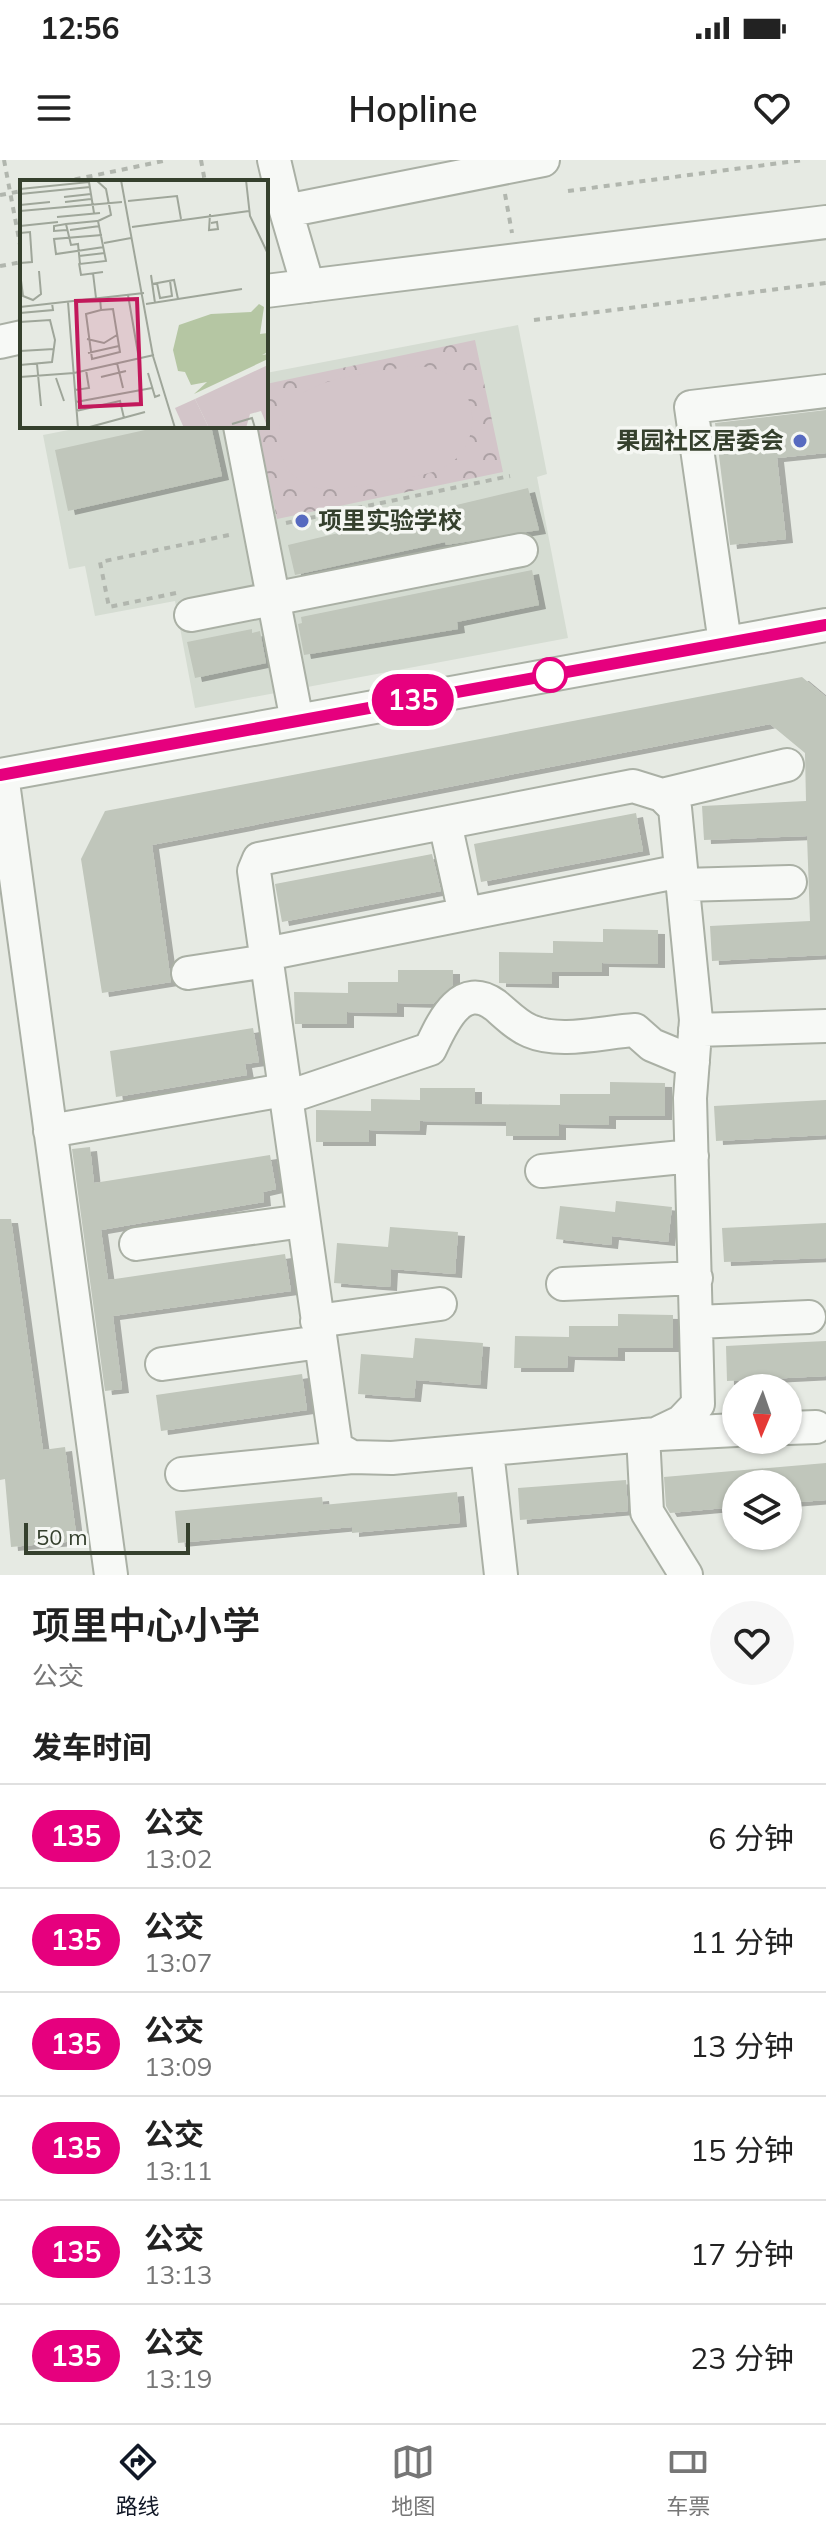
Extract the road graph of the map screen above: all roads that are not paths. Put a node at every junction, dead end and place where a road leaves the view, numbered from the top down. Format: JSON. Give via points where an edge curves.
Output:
{"nodes":[{"id":1,"x":274,"y":160,"type":"edge"},
{"id":2,"x":543,"y":160,"type":"edge"},
{"id":3,"x":286,"y":211,"type":"junction"},
{"id":4,"x":826,"y":222,"type":"edge"},
{"id":5,"x":308,"y":286,"type":"junction"},
{"id":6,"x":268,"y":291,"type":"edge"},
{"id":7,"x":20,"y":337,"type":"edge"},
{"id":8,"x":0,"y":342,"type":"edge"},
{"id":9,"x":826,"y":391,"type":"edge"},
{"id":10,"x":240,"y":428,"type":"edge"},
{"id":11,"x":521,"y":550,"type":"dead end"},
{"id":12,"x":273,"y":599,"type":"junction"},
{"id":13,"x":191,"y":615,"type":"dead end"},
{"id":14,"x":826,"y":625,"type":"edge"},
{"id":15,"x":725,"y":643,"type":"junction"},
{"id":16,"x":297,"y":721,"type":"junction"},
{"id":17,"x":787,"y":765,"type":"dead end"},
{"id":18,"x":1,"y":775,"type":"edge"},
{"id":19,"x":662,"y":795,"type":"junction"},
{"id":20,"x":445,"y":823,"type":"junction"},
{"id":21,"x":682,"y":878,"type":"junction"},
{"id":22,"x":790,"y":882,"type":"dead end"},
{"id":23,"x":465,"y":914,"type":"junction"},
{"id":24,"x":266,"y":958,"type":"junction"},
{"id":25,"x":188,"y":973,"type":"dead end"},
{"id":26,"x":826,"y":1026,"type":"edge"},
{"id":27,"x":695,"y":1030,"type":"junction"},
{"id":28,"x":693,"y":1062,"type":"junction"},
{"id":29,"x":285,"y":1094,"type":"junction"},
{"id":30,"x":50,"y":1131,"type":"junction"},
{"id":31,"x":692,"y":1156,"type":"junction"},
{"id":32,"x":542,"y":1171,"type":"dead end"},
{"id":33,"x":303,"y":1221,"type":"junction"},
{"id":34,"x":136,"y":1244,"type":"dead end"},
{"id":35,"x":696,"y":1278,"type":"junction"},
{"id":36,"x":563,"y":1284,"type":"dead end"},
{"id":37,"x":440,"y":1304,"type":"dead end"},
{"id":38,"x":809,"y":1317,"type":"dead end"},
{"id":39,"x":697,"y":1322,"type":"junction"},
{"id":40,"x":319,"y":1332,"type":"junction"},
{"id":41,"x":162,"y":1364,"type":"dead end"},
{"id":42,"x":722,"y":1431,"type":"edge"},
{"id":43,"x":650,"y":1434,"type":"junction"},
{"id":44,"x":487,"y":1451,"type":"junction"},
{"id":45,"x":352,"y":1457,"type":"junction"},
{"id":46,"x":182,"y":1474,"type":"dead end"},
{"id":47,"x":111,"y":1575,"type":"edge"},
{"id":48,"x":501,"y":1575,"type":"edge"},
{"id":49,"x":686,"y":1575,"type":"edge"}],
"edges":[{"from":1,"to":3,"type":"street"},
{"from":2,"to":3,"type":"street"},
{"from":3,"to":5,"type":"street"},
{"from":4,"to":5,"type":"street"},
{"from":5,"to":6,"type":"street"},
{"from":7,"to":8,"type":"street"},
{"from":9,"to":15,"type":"street","via":[[691,407]]},
{"from":10,"to":12,"type":"street"},
{"from":11,"to":12,"type":"street"},
{"from":12,"to":13,"type":"street"},
{"from":12,"to":16,"type":"street"},
{"from":14,"to":15,"type":"street"},
{"from":15,"to":16,"type":"street"},
{"from":16,"to":18,"type":"street"},
{"from":17,"to":19,"type":"street"},
{"from":18,"to":30,"type":"street"},
{"from":19,"to":20,"type":"street","via":[[633,786]]},
{"from":19,"to":21,"type":"street","via":[[675,808]]},
{"from":20,"to":23,"type":"street"},
{"from":20,"to":24,"type":"street","via":[[259,859],[254,871]]},
{"from":21,"to":22,"type":"street"},
{"from":21,"to":23,"type":"street"},
{"from":21,"to":27,"type":"street"},
{"from":23,"to":24,"type":"street"},
{"from":24,"to":25,"type":"street"},
{"from":24,"to":29,"type":"street"},
{"from":26,"to":27,"type":"street"},
{"from":27,"to":28,"type":"street"},
{"from":28,"to":29,"type":"street","via":[[652,1045],[635,1030],[554,1036],[529,1031],[490,1002],[467,999],[445,1017],[430,1049]]},
{"from":28,"to":31,"type":"street"},
{"from":29,"to":30,"type":"street"},
{"from":29,"to":33,"type":"street"},
{"from":30,"to":47,"type":"street"},
{"from":31,"to":32,"type":"street"},
{"from":31,"to":35,"type":"street"},
{"from":33,"to":34,"type":"street"},
{"from":33,"to":40,"type":"street"},
{"from":35,"to":36,"type":"street"},
{"from":35,"to":39,"type":"street"},
{"from":37,"to":40,"type":"street"},
{"from":38,"to":39,"type":"street"},
{"from":39,"to":43,"type":"street","via":[[698,1404],[681,1422]]},
{"from":40,"to":41,"type":"street"},
{"from":40,"to":45,"type":"street","via":[[336,1448]]},
{"from":42,"to":43,"type":"street"},
{"from":43,"to":44,"type":"street"},
{"from":43,"to":49,"type":"street","via":[[647,1512]]},
{"from":44,"to":45,"type":"street"},
{"from":44,"to":48,"type":"street"},
{"from":45,"to":46,"type":"street"}]}
